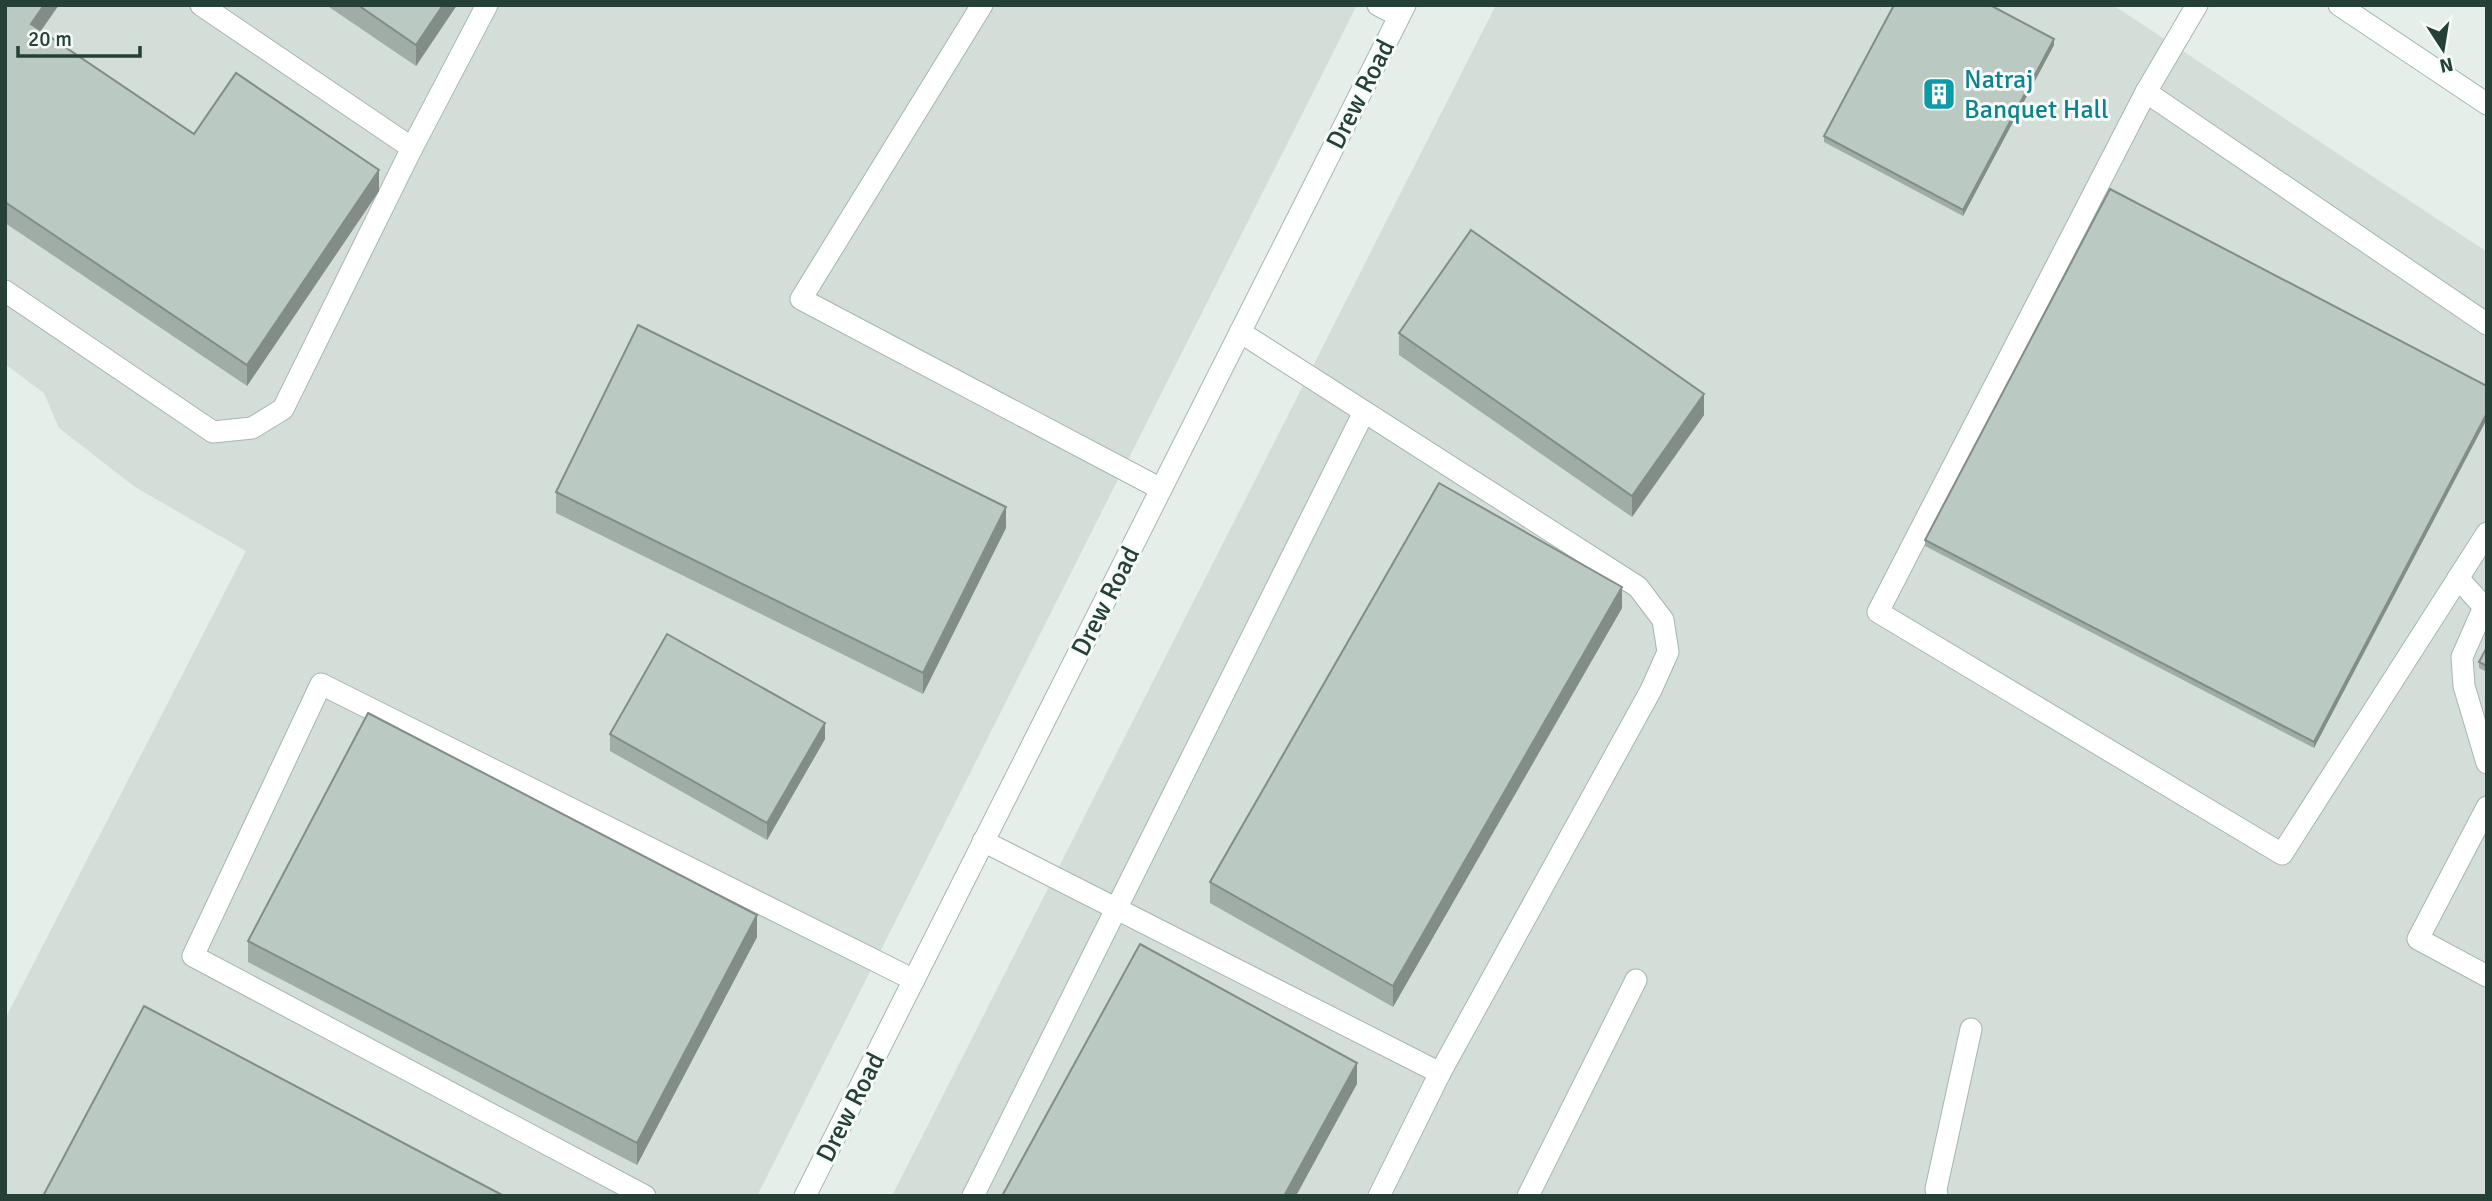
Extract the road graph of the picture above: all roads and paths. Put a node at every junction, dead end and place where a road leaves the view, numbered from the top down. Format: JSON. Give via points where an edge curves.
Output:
{"nodes":[{"id":1,"x":201,"y":5,"type":"edge"},
{"id":2,"x":487,"y":5,"type":"edge"},
{"id":3,"x":982,"y":5,"type":"edge"},
{"id":4,"x":1378,"y":5,"type":"edge"},
{"id":5,"x":2197,"y":5,"type":"edge"},
{"id":6,"x":2339,"y":5,"type":"edge"},
{"id":7,"x":1402,"y":11,"type":"edge"},
{"id":8,"x":2147,"y":92,"type":"junction"},
{"id":9,"x":2487,"y":103,"type":"edge"},
{"id":10,"x":412,"y":148,"type":"junction"},
{"id":11,"x":5,"y":291,"type":"edge"},
{"id":12,"x":2487,"y":324,"type":"edge"},
{"id":13,"x":1240,"y":332,"type":"junction"},
{"id":14,"x":1364,"y":412,"type":"junction"},
{"id":15,"x":1161,"y":489,"type":"junction"},
{"id":16,"x":2487,"y":533,"type":"edge"},
{"id":17,"x":2458,"y":578,"type":"junction"},
{"id":18,"x":2487,"y":763,"type":"edge"},
{"id":19,"x":2487,"y":807,"type":"edge"},
{"id":20,"x":984,"y":841,"type":"junction"},
{"id":21,"x":1116,"y":907,"type":"junction"},
{"id":22,"x":2487,"y":976,"type":"edge"},
{"id":23,"x":914,"y":980,"type":"junction"},
{"id":24,"x":1636,"y":980,"type":"dead end"},
{"id":25,"x":1971,"y":1030,"type":"dead end"},
{"id":26,"x":1440,"y":1073,"type":"junction"},
{"id":27,"x":645,"y":1196,"type":"edge"},
{"id":28,"x":805,"y":1196,"type":"edge"},
{"id":29,"x":973,"y":1196,"type":"edge"},
{"id":30,"x":1379,"y":1196,"type":"edge"},
{"id":31,"x":1528,"y":1196,"type":"edge"},
{"id":32,"x":1937,"y":1196,"type":"edge"}],
"edges":[{"from":1,"to":10,"type":"street"},
{"from":2,"to":10,"type":"street"},
{"from":3,"to":15,"type":"street","via":[[801,299]]},
{"from":4,"to":7,"type":"street"},
{"from":5,"to":8,"type":"street"},
{"from":6,"to":9,"type":"street"},
{"from":7,"to":13,"type":"street","name":"Drew Road"},
{"from":8,"to":12,"type":"street"},
{"from":8,"to":17,"type":"street","via":[[1878,612],[2282,854]]},
{"from":10,"to":11,"type":"street","via":[[283,408],[252,428],[213,432]]},
{"from":13,"to":14,"type":"street"},
{"from":13,"to":15,"type":"street","name":"Drew Road"},
{"from":14,"to":21,"type":"street"},
{"from":14,"to":26,"type":"street","via":[[1638,587],[1663,620],[1668,652]]},
{"from":15,"to":20,"type":"street","name":"Drew Road"},
{"from":16,"to":17,"type":"street"},
{"from":17,"to":18,"type":"street","via":[[2484,607],[2462,657],[2464,685]]},
{"from":19,"to":22,"type":"street","via":[[2418,939]]},
{"from":20,"to":21,"type":"street"},
{"from":20,"to":23,"type":"street","name":"Drew Road"},
{"from":21,"to":26,"type":"street"},
{"from":21,"to":29,"type":"street"},
{"from":23,"to":27,"type":"street","via":[[321,684],[193,956]]},
{"from":23,"to":28,"type":"street","name":"Drew Road"},
{"from":24,"to":31,"type":"street"},
{"from":25,"to":32,"type":"street"},
{"from":26,"to":30,"type":"street"}]}
